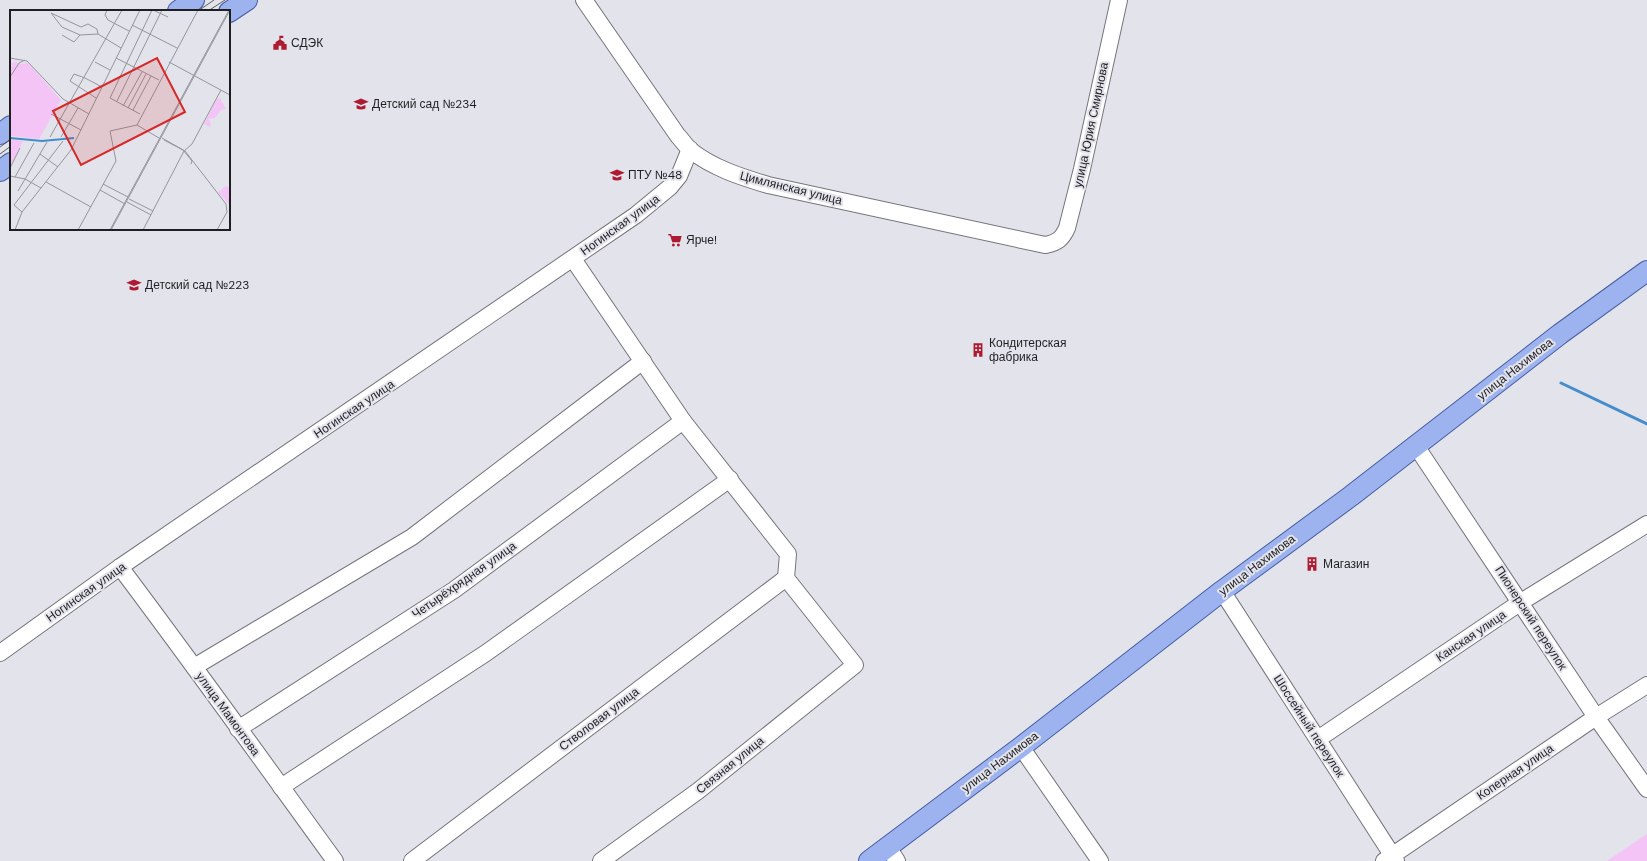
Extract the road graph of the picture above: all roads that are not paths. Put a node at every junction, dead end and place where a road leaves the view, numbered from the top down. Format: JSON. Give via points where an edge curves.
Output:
{"nodes":[{"id":1,"x":194,"y":0,"type":"edge"},
{"id":2,"x":247,"y":0,"type":"edge"},
{"id":3,"x":584,"y":0,"type":"edge"},
{"id":4,"x":1119,"y":0,"type":"edge"},
{"id":5,"x":179,"y":10,"type":"edge"},
{"id":6,"x":230,"y":11,"type":"edge"},
{"id":7,"x":10,"y":127,"type":"edge"},
{"id":8,"x":0,"y":134,"type":"edge"},
{"id":9,"x":690,"y":150,"type":"junction"},
{"id":10,"x":10,"y":164,"type":"edge"},
{"id":11,"x":0,"y":171,"type":"edge"},
{"id":12,"x":1052,"y":244,"type":"joint"},
{"id":13,"x":574,"y":259,"type":"junction"},
{"id":14,"x":1647,"y":271,"type":"edge"},
{"id":15,"x":643,"y":361,"type":"junction"},
{"id":16,"x":683,"y":421,"type":"junction"},
{"id":17,"x":1416,"y":446,"type":"junction"},
{"id":18,"x":730,"y":479,"type":"junction"},
{"id":19,"x":1647,"y":524,"type":"edge"},
{"id":20,"x":120,"y":567,"type":"junction"},
{"id":21,"x":786,"y":578,"type":"junction"},
{"id":22,"x":1222,"y":591,"type":"junction"},
{"id":23,"x":1521,"y":602,"type":"junction"},
{"id":24,"x":0,"y":653,"type":"edge"},
{"id":25,"x":194,"y":667,"type":"junction"},
{"id":26,"x":1647,"y":685,"type":"edge"},
{"id":27,"x":1596,"y":717,"type":"junction"},
{"id":28,"x":238,"y":729,"type":"junction"},
{"id":29,"x":1318,"y":739,"type":"junction"},
{"id":30,"x":1020,"y":747,"type":"junction"},
{"id":31,"x":281,"y":787,"type":"junction"},
{"id":32,"x":1647,"y":789,"type":"edge"},
{"id":33,"x":892,"y":854,"type":"edge"},
{"id":34,"x":1391,"y":859,"type":"edge"},
{"id":35,"x":335,"y":861,"type":"edge"},
{"id":36,"x":412,"y":861,"type":"edge"},
{"id":37,"x":601,"y":861,"type":"edge"},
{"id":38,"x":869,"y":861,"type":"edge"},
{"id":39,"x":1100,"y":861,"type":"edge"}],
"edges":[{"from":1,"to":5,"type":"main road"},
{"from":2,"to":6,"type":"main road"},
{"from":3,"to":9,"type":"street","name":"Цимлянская улица"},
{"from":4,"to":12,"type":"street","name":"улица Юрия Смирнова","via":[[1067,228],[1058,242]]},
{"from":7,"to":8,"type":"main road"},
{"from":9,"to":12,"type":"street","name":"Цимлянская улица","via":[[722,169],[768,185],[1036,243]]},
{"from":9,"to":13,"type":"street","name":"Ногинская улица","via":[[679,176],[670,187]]},
{"from":10,"to":11,"type":"main road"},
{"from":13,"to":15,"type":"street"},
{"from":13,"to":20,"type":"street","name":"Ногинская улица"},
{"from":14,"to":17,"type":"main road","name":"улица Нахимова","via":[[1560,334]]},
{"from":15,"to":16,"type":"street"},
{"from":15,"to":25,"type":"street","via":[[412,537]]},
{"from":16,"to":18,"type":"street"},
{"from":16,"to":28,"type":"street","name":"Четырёхрядная улица","via":[[454,590]]},
{"from":17,"to":22,"type":"main road","name":"улица Нахимова"},
{"from":17,"to":23,"type":"street","name":"Пионерский переулок"},
{"from":18,"to":21,"type":"street","via":[[788,554]]},
{"from":18,"to":31,"type":"street","via":[[486,653]]},
{"from":19,"to":23,"type":"street","name":"Канская улица"},
{"from":20,"to":24,"type":"street","name":"Ногинская улица"},
{"from":20,"to":25,"type":"street","name":"улица Мамонтова"},
{"from":21,"to":36,"type":"street","name":"Стволовая улица"},
{"from":21,"to":37,"type":"street","name":"Связная улица","via":[[855,665],[698,791]]},
{"from":22,"to":29,"type":"street","name":"Шоссейный переулок"},
{"from":22,"to":30,"type":"main road","name":"улица Нахимова"},
{"from":23,"to":27,"type":"street","name":"Пионерский переулок"},
{"from":23,"to":29,"type":"street","name":"Канская улица"},
{"from":25,"to":28,"type":"street","name":"улица Мамонтова"},
{"from":26,"to":27,"type":"street","name":"Коперная улица"},
{"from":27,"to":32,"type":"street","name":"Пионерский переулок"},
{"from":27,"to":34,"type":"street","name":"Коперная улица"},
{"from":28,"to":31,"type":"street","name":"улица Мамонтова"},
{"from":29,"to":34,"type":"street","name":"Шоссейный переулок"},
{"from":30,"to":33,"type":"main road","name":"улица Нахимова"},
{"from":30,"to":39,"type":"street"},
{"from":31,"to":35,"type":"street","name":"улица Мамонтова"},
{"from":33,"to":38,"type":"main road","name":"улица Нахимова"}]}
